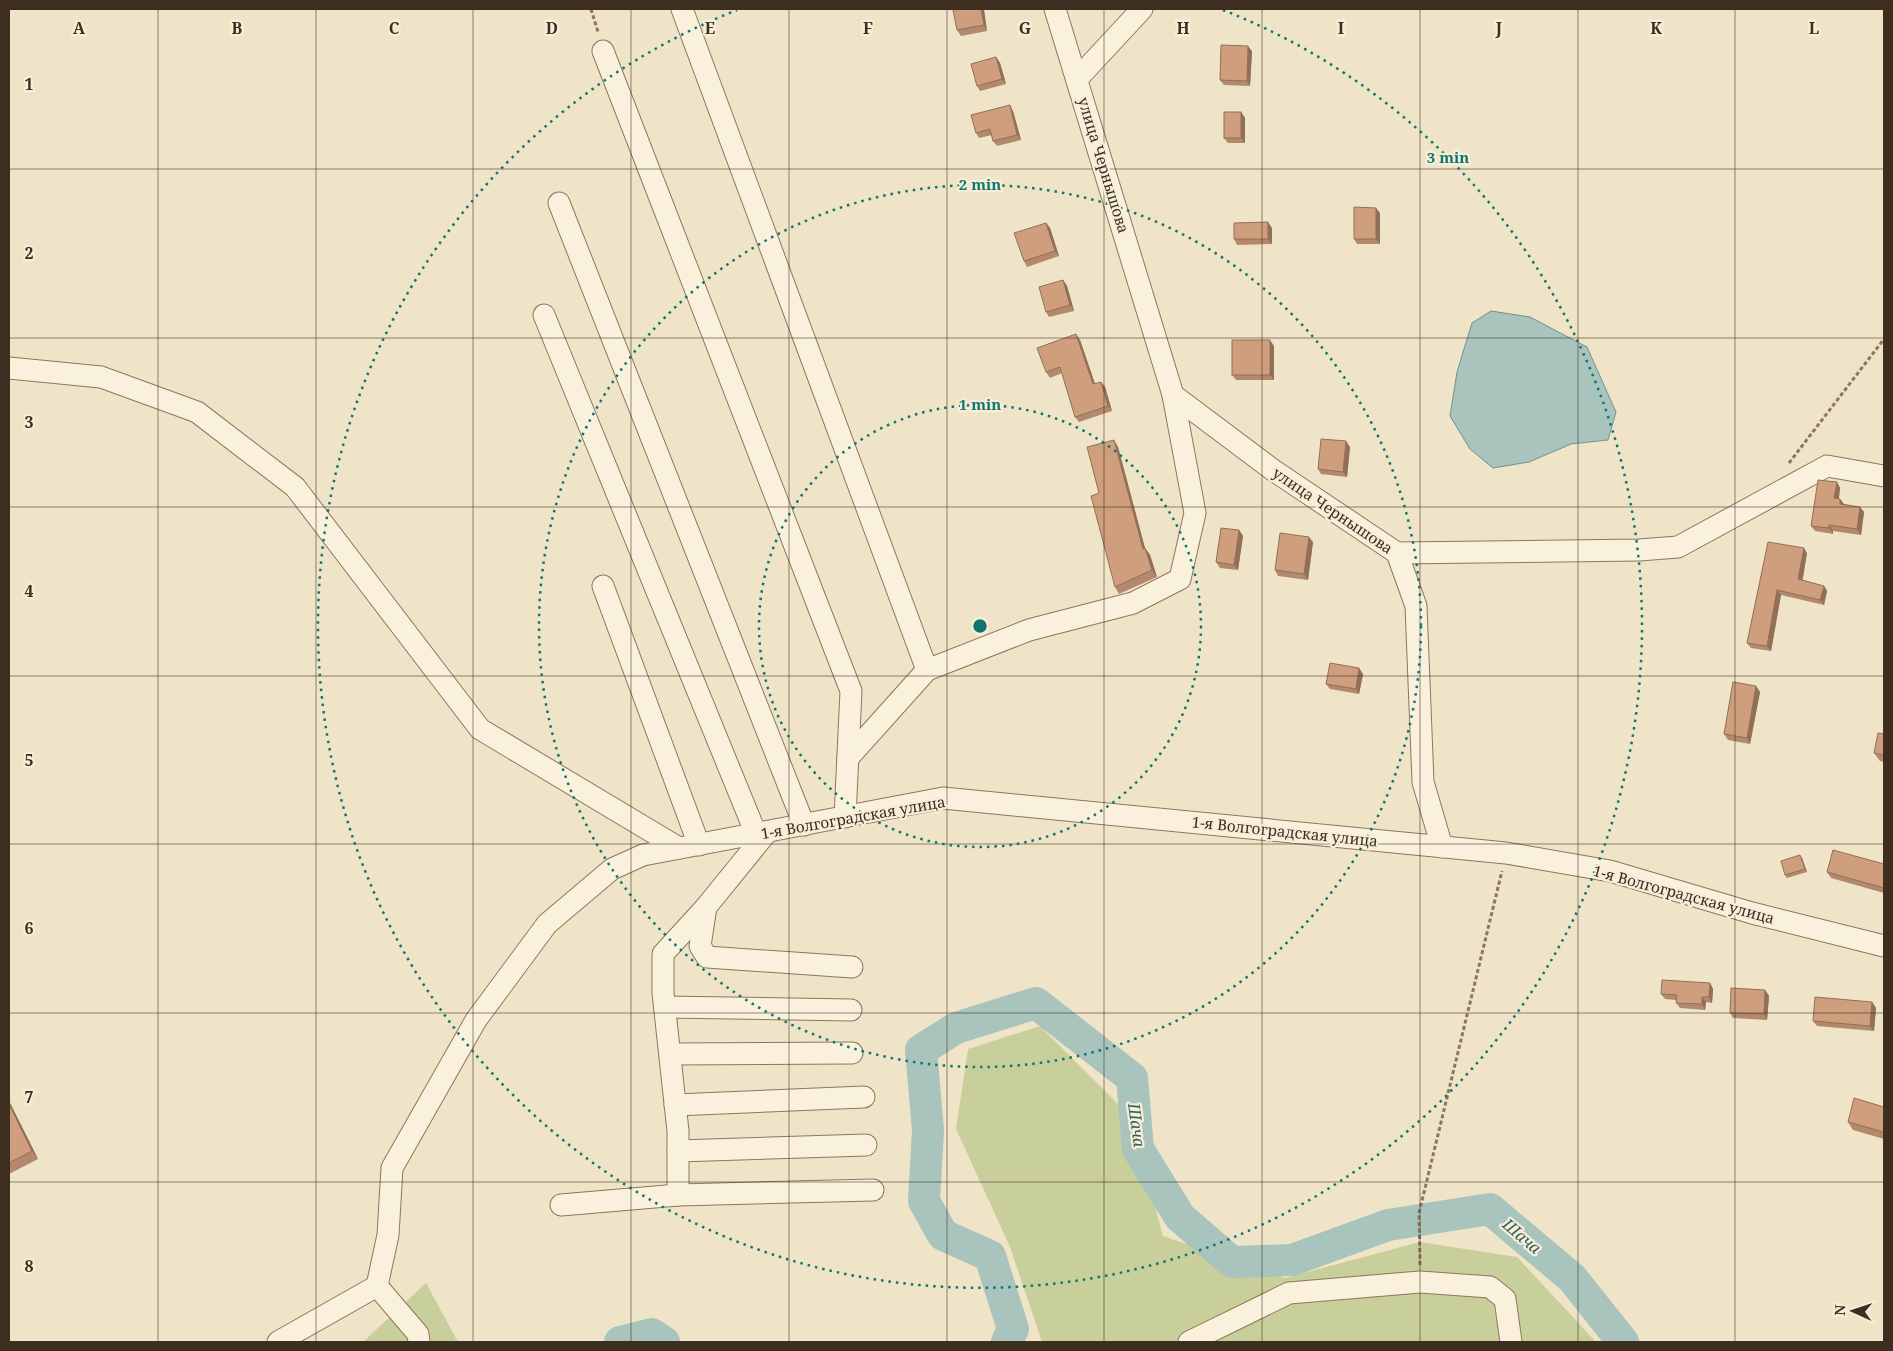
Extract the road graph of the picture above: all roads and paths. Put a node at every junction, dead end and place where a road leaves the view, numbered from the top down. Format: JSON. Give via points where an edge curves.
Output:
{"nodes":[{"id":1,"x":591,"y":9,"type":"edge"},
{"id":2,"x":682,"y":9,"type":"edge"},
{"id":3,"x":1055,"y":9,"type":"edge"},
{"id":4,"x":1142,"y":9,"type":"edge"},
{"id":5,"x":603,"y":51,"type":"joint"},
{"id":6,"x":1078,"y":79,"type":"junction"},
{"id":7,"x":558,"y":203,"type":"dead end"},
{"id":8,"x":544,"y":315,"type":"dead end"},
{"id":9,"x":1884,"y":339,"type":"edge"},
{"id":10,"x":9,"y":368,"type":"edge"},
{"id":11,"x":1173,"y":395,"type":"junction"},
{"id":12,"x":1785,"y":469,"type":"dead end"},
{"id":13,"x":1884,"y":476,"type":"edge"},
{"id":14,"x":1397,"y":553,"type":"junction"},
{"id":15,"x":603,"y":586,"type":"dead end"},
{"id":16,"x":926,"y":670,"type":"junction"},
{"id":17,"x":848,"y":758,"type":"junction"},
{"id":18,"x":845,"y":817,"type":"junction"},
{"id":19,"x":804,"y":825,"type":"junction"},
{"id":20,"x":762,"y":833,"type":"junction"},
{"id":21,"x":689,"y":847,"type":"junction"},
{"id":22,"x":1442,"y":847,"type":"junction"},
{"id":23,"x":1506,"y":853,"type":"junction"},
{"id":24,"x":706,"y":907,"type":"junction"},
{"id":25,"x":1884,"y":946,"type":"edge"},
{"id":26,"x":852,"y":967,"type":"dead end"},
{"id":27,"x":665,"y":1007,"type":"junction"},
{"id":28,"x":851,"y":1010,"type":"dead end"},
{"id":29,"x":852,"y":1053,"type":"dead end"},
{"id":30,"x":670,"y":1054,"type":"junction"},
{"id":31,"x":864,"y":1097,"type":"dead end"},
{"id":32,"x":676,"y":1105,"type":"junction"},
{"id":33,"x":866,"y":1145,"type":"dead end"},
{"id":34,"x":678,"y":1151,"type":"junction"},
{"id":35,"x":873,"y":1190,"type":"dead end"},
{"id":36,"x":678,"y":1194,"type":"junction"},
{"id":37,"x":561,"y":1205,"type":"dead end"},
{"id":38,"x":1420,"y":1282,"type":"junction"},
{"id":39,"x":377,"y":1286,"type":"junction"},
{"id":40,"x":278,"y":1342,"type":"edge"},
{"id":41,"x":420,"y":1342,"type":"edge"},
{"id":42,"x":1189,"y":1342,"type":"edge"},
{"id":43,"x":1511,"y":1342,"type":"edge"}],
"edges":[{"from":1,"to":5,"type":"path"},
{"from":2,"to":16,"type":"street"},
{"from":3,"to":6,"type":"street","name":"улица Чернышова"},
{"from":4,"to":6,"type":"street","name":"улица Чернышова"},
{"from":5,"to":17,"type":"street","via":[[851,691]]},
{"from":6,"to":11,"type":"street","name":"улица Чернышова"},
{"from":7,"to":19,"type":"street"},
{"from":8,"to":20,"type":"street"},
{"from":9,"to":12,"type":"path"},
{"from":10,"to":21,"type":"street","via":[[101,377],[197,412],[295,487],[480,729]]},
{"from":11,"to":14,"type":"street","name":"улица Чернышова","via":[[1273,470]]},
{"from":11,"to":16,"type":"street","name":"улица Чернышова","via":[[1195,513],[1180,579],[1133,603],[1029,630]]},
{"from":13,"to":14,"type":"street","via":[[1826,466],[1678,547]]},
{"from":14,"to":22,"type":"street","name":"улица Чернышова","via":[[1416,606],[1423,782]]},
{"from":15,"to":21,"type":"street"},
{"from":16,"to":17,"type":"street"},
{"from":17,"to":18,"type":"street"},
{"from":18,"to":19,"type":"street","name":"1-я Волгоградская улица"},
{"from":18,"to":22,"type":"street","name":"1-я Волгоградская улица","via":[[943,798]]},
{"from":19,"to":20,"type":"street","name":"1-я Волгоградская улица"},
{"from":20,"to":21,"type":"street","name":"1-я Волгоградская улица"},
{"from":20,"to":24,"type":"street"},
{"from":21,"to":39,"type":"street","name":"1-я Волгоградская улица","via":[[643,855],[612,869],[547,924],[476,1020],[392,1168],[388,1235]]},
{"from":22,"to":23,"type":"street","name":"1-я Волгоградская улица"},
{"from":23,"to":25,"type":"street","name":"1-я Волгоградская улица","via":[[1610,871],[1752,913]]},
{"from":23,"to":38,"type":"path","via":[[1420,1213]]},
{"from":24,"to":26,"type":"street","via":[[700,946],[707,957]]},
{"from":24,"to":27,"type":"street","via":[[663,954]]},
{"from":27,"to":28,"type":"street"},
{"from":27,"to":30,"type":"street"},
{"from":29,"to":30,"type":"street"},
{"from":30,"to":32,"type":"street"},
{"from":31,"to":32,"type":"street"},
{"from":32,"to":34,"type":"street"},
{"from":33,"to":34,"type":"street"},
{"from":34,"to":36,"type":"street"},
{"from":35,"to":36,"type":"street"},
{"from":36,"to":37,"type":"street"},
{"from":38,"to":42,"type":"street","via":[[1289,1293]]},
{"from":38,"to":43,"type":"street","via":[[1490,1287],[1505,1298]]},
{"from":39,"to":40,"type":"street"},
{"from":39,"to":41,"type":"street","via":[[418,1334]]}]}
